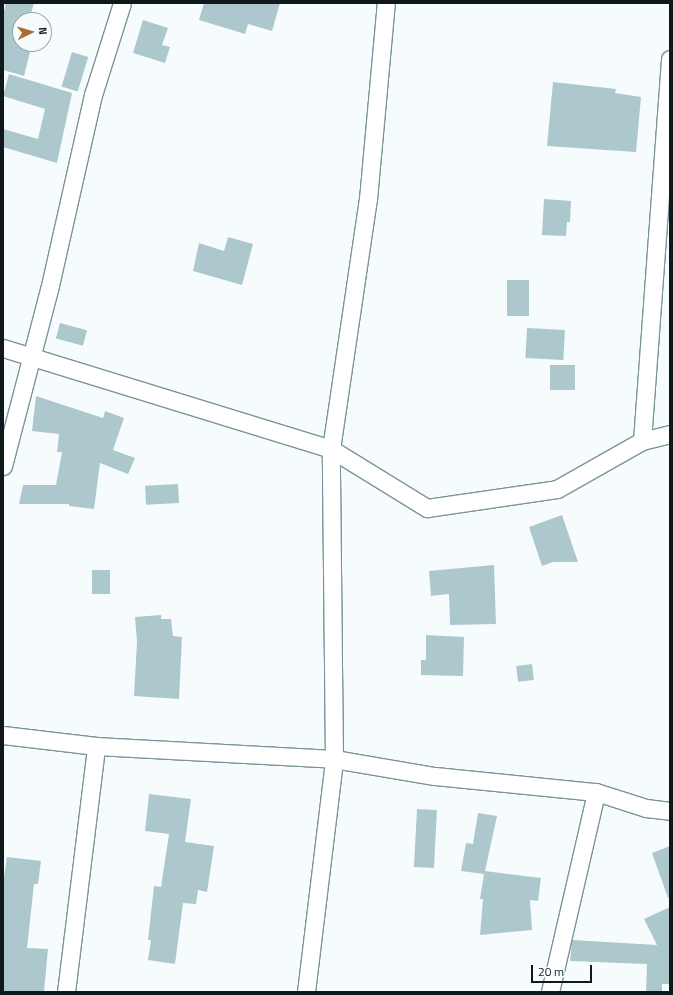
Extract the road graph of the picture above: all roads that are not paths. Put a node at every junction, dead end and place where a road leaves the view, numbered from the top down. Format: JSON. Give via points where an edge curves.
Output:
{"nodes":[{"id":1,"x":122,"y":3,"type":"edge"},
{"id":2,"x":386,"y":3,"type":"edge"},
{"id":3,"x":670,"y":59,"type":"edge"},
{"id":4,"x":3,"y":348,"type":"edge"},
{"id":5,"x":31,"y":356,"type":"junction"},
{"id":6,"x":670,"y":434,"type":"edge"},
{"id":7,"x":642,"y":441,"type":"junction"},
{"id":8,"x":331,"y":449,"type":"junction"},
{"id":9,"x":3,"y":466,"type":"edge"},
{"id":10,"x":3,"y":735,"type":"edge"},
{"id":11,"x":96,"y":746,"type":"junction"},
{"id":12,"x":334,"y":759,"type":"junction"},
{"id":13,"x":596,"y":792,"type":"junction"},
{"id":14,"x":670,"y":811,"type":"edge"},
{"id":15,"x":66,"y":992,"type":"edge"},
{"id":16,"x":306,"y":992,"type":"edge"},
{"id":17,"x":550,"y":992,"type":"edge"}],
"edges":[{"from":1,"to":5,"type":"street","via":[[93,95],[49,290]]},
{"from":2,"to":8,"type":"street","via":[[368,199]]},
{"from":3,"to":7,"type":"street"},
{"from":4,"to":5,"type":"street"},
{"from":5,"to":8,"type":"street"},
{"from":5,"to":9,"type":"street"},
{"from":6,"to":7,"type":"street"},
{"from":7,"to":8,"type":"street","via":[[557,489],[427,508]]},
{"from":8,"to":12,"type":"street"},
{"from":10,"to":11,"type":"street"},
{"from":11,"to":12,"type":"street"},
{"from":11,"to":15,"type":"street"},
{"from":12,"to":13,"type":"street","via":[[435,776]]},
{"from":12,"to":16,"type":"street"},
{"from":13,"to":14,"type":"street","via":[[646,808]]},
{"from":13,"to":17,"type":"street"}]}
